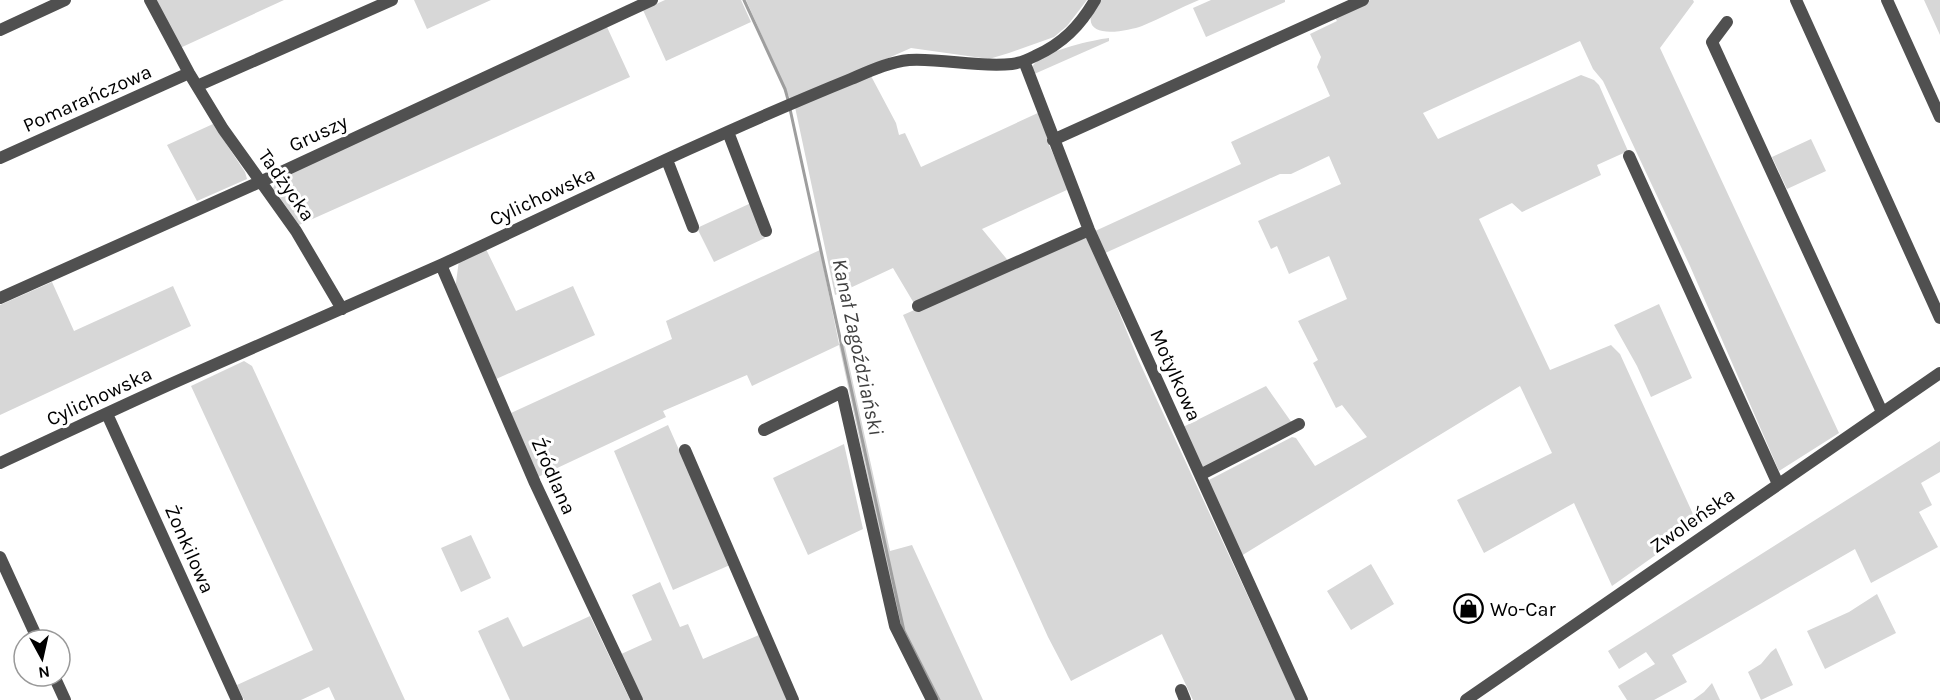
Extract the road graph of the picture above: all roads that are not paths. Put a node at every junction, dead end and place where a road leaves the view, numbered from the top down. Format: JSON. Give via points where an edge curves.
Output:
{"nodes":[{"id":1,"x":65,"y":0,"type":"edge"},
{"id":2,"x":150,"y":0,"type":"edge"},
{"id":3,"x":393,"y":0,"type":"edge"},
{"id":4,"x":651,"y":0,"type":"edge"},
{"id":5,"x":1095,"y":0,"type":"edge"},
{"id":6,"x":1363,"y":0,"type":"edge"},
{"id":7,"x":1796,"y":0,"type":"edge"},
{"id":8,"x":1887,"y":0,"type":"edge"},
{"id":9,"x":1727,"y":22,"type":"dead end"},
{"id":10,"x":0,"y":30,"type":"edge"},
{"id":11,"x":1024,"y":62,"type":"junction"},
{"id":12,"x":189,"y":73,"type":"junction"},
{"id":13,"x":197,"y":86,"type":"junction"},
{"id":14,"x":1940,"y":117,"type":"edge"},
{"id":15,"x":728,"y":132,"type":"junction"},
{"id":16,"x":1053,"y":140,"type":"junction"},
{"id":17,"x":1629,"y":156,"type":"dead end"},
{"id":18,"x":0,"y":158,"type":"edge"},
{"id":19,"x":667,"y":160,"type":"junction"},
{"id":20,"x":262,"y":181,"type":"junction"},
{"id":21,"x":693,"y":227,"type":"dead end"},
{"id":22,"x":1089,"y":230,"type":"junction"},
{"id":23,"x":766,"y":231,"type":"dead end"},
{"id":24,"x":441,"y":265,"type":"junction"},
{"id":25,"x":0,"y":298,"type":"edge"},
{"id":26,"x":918,"y":306,"type":"dead end"},
{"id":27,"x":342,"y":309,"type":"junction"},
{"id":28,"x":1940,"y":318,"type":"edge"},
{"id":29,"x":1940,"y":373,"type":"edge"},
{"id":30,"x":1882,"y":412,"type":"junction"},
{"id":31,"x":107,"y":414,"type":"junction"},
{"id":32,"x":1299,"y":424,"type":"dead end"},
{"id":33,"x":764,"y":430,"type":"dead end"},
{"id":34,"x":685,"y":450,"type":"dead end"},
{"id":35,"x":0,"y":463,"type":"edge"},
{"id":36,"x":1200,"y":476,"type":"junction"},
{"id":37,"x":1778,"y":484,"type":"junction"},
{"id":38,"x":0,"y":558,"type":"edge"},
{"id":39,"x":32,"y":628,"type":"edge"},
{"id":40,"x":237,"y":700,"type":"edge"},
{"id":41,"x":637,"y":700,"type":"edge"},
{"id":42,"x":793,"y":700,"type":"edge"},
{"id":43,"x":932,"y":700,"type":"edge"},
{"id":44,"x":1302,"y":700,"type":"edge"},
{"id":45,"x":1466,"y":700,"type":"edge"}],
"edges":[{"from":1,"to":10,"type":"street"},
{"from":2,"to":12,"type":"street","name":"Tadżycka"},
{"from":3,"to":13,"type":"street"},
{"from":4,"to":20,"type":"street","name":"Gruszy"},
{"from":5,"to":11,"type":"street","name":"Cylichowska","via":[[1086,17],[1066,38]]},
{"from":6,"to":16,"type":"street"},
{"from":7,"to":28,"type":"street"},
{"from":8,"to":14,"type":"street"},
{"from":9,"to":30,"type":"street","via":[[1712,42]]},
{"from":11,"to":15,"type":"street","name":"Cylichowska","via":[[994,65],[929,59],[889,64]]},
{"from":11,"to":16,"type":"street","name":"Motylkowa"},
{"from":12,"to":13,"type":"street","name":"Tadżycka"},
{"from":12,"to":18,"type":"street","name":"Pomarańczowa"},
{"from":13,"to":20,"type":"street","name":"Tadżycka"},
{"from":15,"to":19,"type":"street","name":"Cylichowska"},
{"from":15,"to":23,"type":"street"},
{"from":16,"to":22,"type":"street","name":"Motylkowa"},
{"from":17,"to":37,"type":"street"},
{"from":19,"to":21,"type":"street"},
{"from":19,"to":24,"type":"street","name":"Cylichowska"},
{"from":20,"to":25,"type":"street","name":"Gruszy"},
{"from":20,"to":27,"type":"street","name":"Tadżycka"},
{"from":22,"to":26,"type":"street"},
{"from":22,"to":36,"type":"street","name":"Motylkowa"},
{"from":24,"to":27,"type":"street","name":"Cylichowska"},
{"from":24,"to":41,"type":"street","name":"Źródlana","via":[[535,483]]},
{"from":27,"to":31,"type":"street","name":"Cylichowska"},
{"from":29,"to":30,"type":"street","name":"Zwoleńska"},
{"from":30,"to":37,"type":"street","name":"Zwoleńska"},
{"from":31,"to":35,"type":"street","name":"Cylichowska"},
{"from":31,"to":40,"type":"street","name":"Żonkilowa"},
{"from":32,"to":36,"type":"street"},
{"from":33,"to":43,"type":"street","via":[[842,392],[895,626]]},
{"from":34,"to":42,"type":"street"},
{"from":36,"to":44,"type":"street","name":"Motylkowa"},
{"from":37,"to":45,"type":"street","name":"Zwoleńska"},
{"from":38,"to":39,"type":"street"}]}
